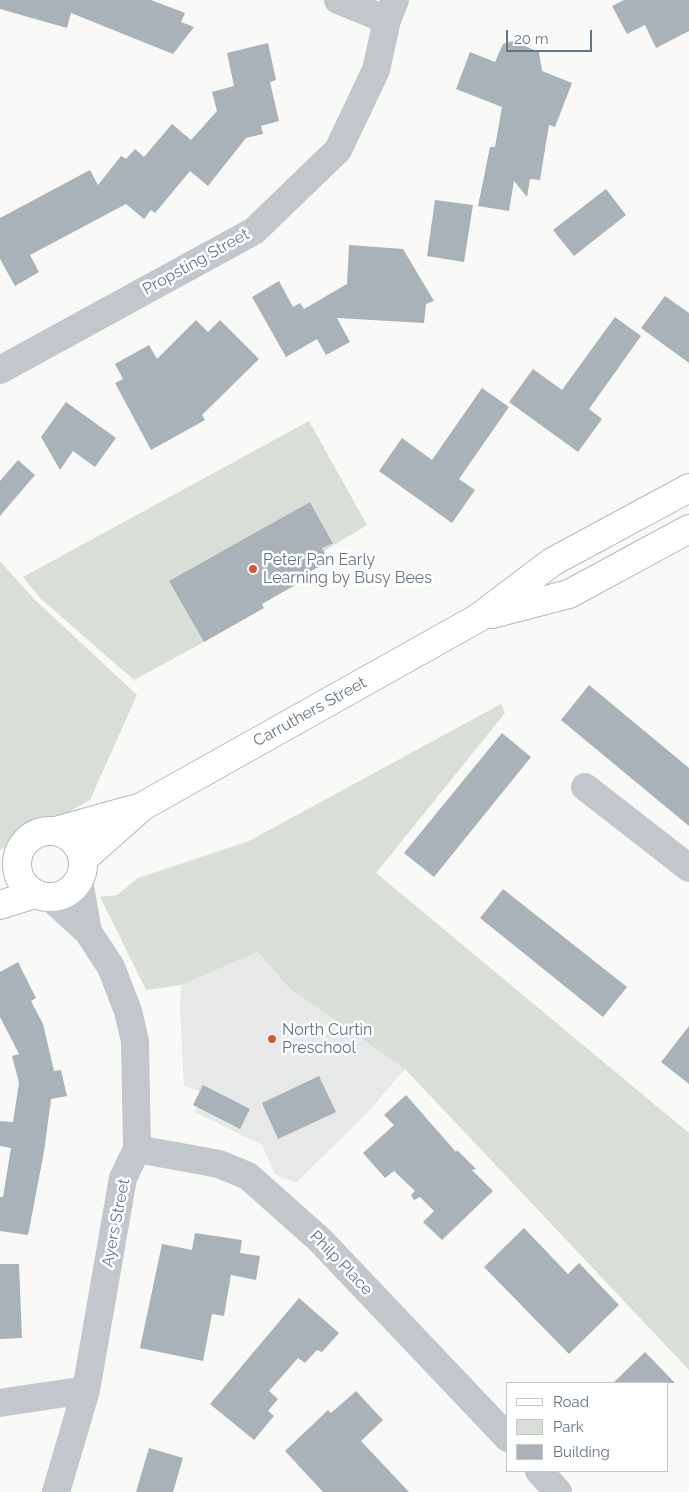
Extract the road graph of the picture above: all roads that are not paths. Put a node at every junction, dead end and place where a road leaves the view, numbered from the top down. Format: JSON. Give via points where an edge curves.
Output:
{"nodes":[{"id":1,"x":338,"y":0,"type":"edge"},
{"id":2,"x":391,"y":10,"type":"edge"},
{"id":3,"x":0,"y":370,"type":"edge"},
{"id":4,"x":689,"y":488,"type":"edge"},
{"id":5,"x":689,"y":529,"type":"edge"},
{"id":6,"x":478,"y":618,"type":"junction"},
{"id":7,"x":585,"y":787,"type":"dead end"},
{"id":8,"x":143,"y":806,"type":"junction"},
{"id":9,"x":56,"y":832,"type":"junction"},
{"id":10,"x":9,"y":868,"type":"edge"},
{"id":11,"x":689,"y":868,"type":"edge"},
{"id":12,"x":81,"y":870,"type":"junction"},
{"id":13,"x":43,"y":896,"type":"junction"},
{"id":14,"x":0,"y":905,"type":"edge"},
{"id":15,"x":88,"y":932,"type":"junction"},
{"id":16,"x":137,"y":1149,"type":"junction"},
{"id":17,"x":86,"y":1390,"type":"junction"},
{"id":18,"x":0,"y":1403,"type":"edge"},
{"id":19,"x":507,"y":1437,"type":"edge"},
{"id":20,"x":540,"y":1472,"type":"edge"},
{"id":21,"x":56,"y":1492,"type":"edge"},
{"id":22,"x":558,"y":1492,"type":"edge"}],
"edges":[{"from":1,"to":2,"type":"street"},
{"from":2,"to":3,"type":"street","name":"Propsting Street","via":[[376,70],[338,150],[254,230]]},
{"from":4,"to":6,"type":"main road","name":"Carruthers Street","via":[[552,562]]},
{"from":5,"to":6,"type":"main road","name":"Carruthers Street","via":[[569,594]]},
{"from":6,"to":8,"type":"main road","name":"Carruthers Street"},
{"from":7,"to":11,"type":"street"},
{"from":8,"to":9,"type":"main road","name":"Carruthers Street"},
{"from":8,"to":12,"type":"main road","name":"Carruthers Street"},
{"from":9,"to":10,"type":"main road","via":[[34,836],[25,843]]},
{"from":9,"to":12,"type":"main road","via":[[73,840],[82,854]]},
{"from":10,"to":13,"type":"main road","via":[[26,887]]},
{"from":12,"to":13,"type":"main road","via":[[72,890],[62,895]]},
{"from":12,"to":15,"type":"street","name":"Ayers Street"},
{"from":13,"to":14,"type":"main road"},
{"from":13,"to":15,"type":"street","name":"Ayers Street"},
{"from":15,"to":16,"type":"street","name":"Ayers Street","via":[[111,967],[128,1011],[135,1041]]},
{"from":16,"to":17,"type":"street","name":"Ayers Street","via":[[123,1178]]},
{"from":16,"to":19,"type":"street","name":"Philp Place","via":[[220,1164],[248,1176],[320,1240]]},
{"from":17,"to":18,"type":"street"},
{"from":17,"to":21,"type":"street","name":"Ayers Street"},
{"from":20,"to":22,"type":"street"}]}
